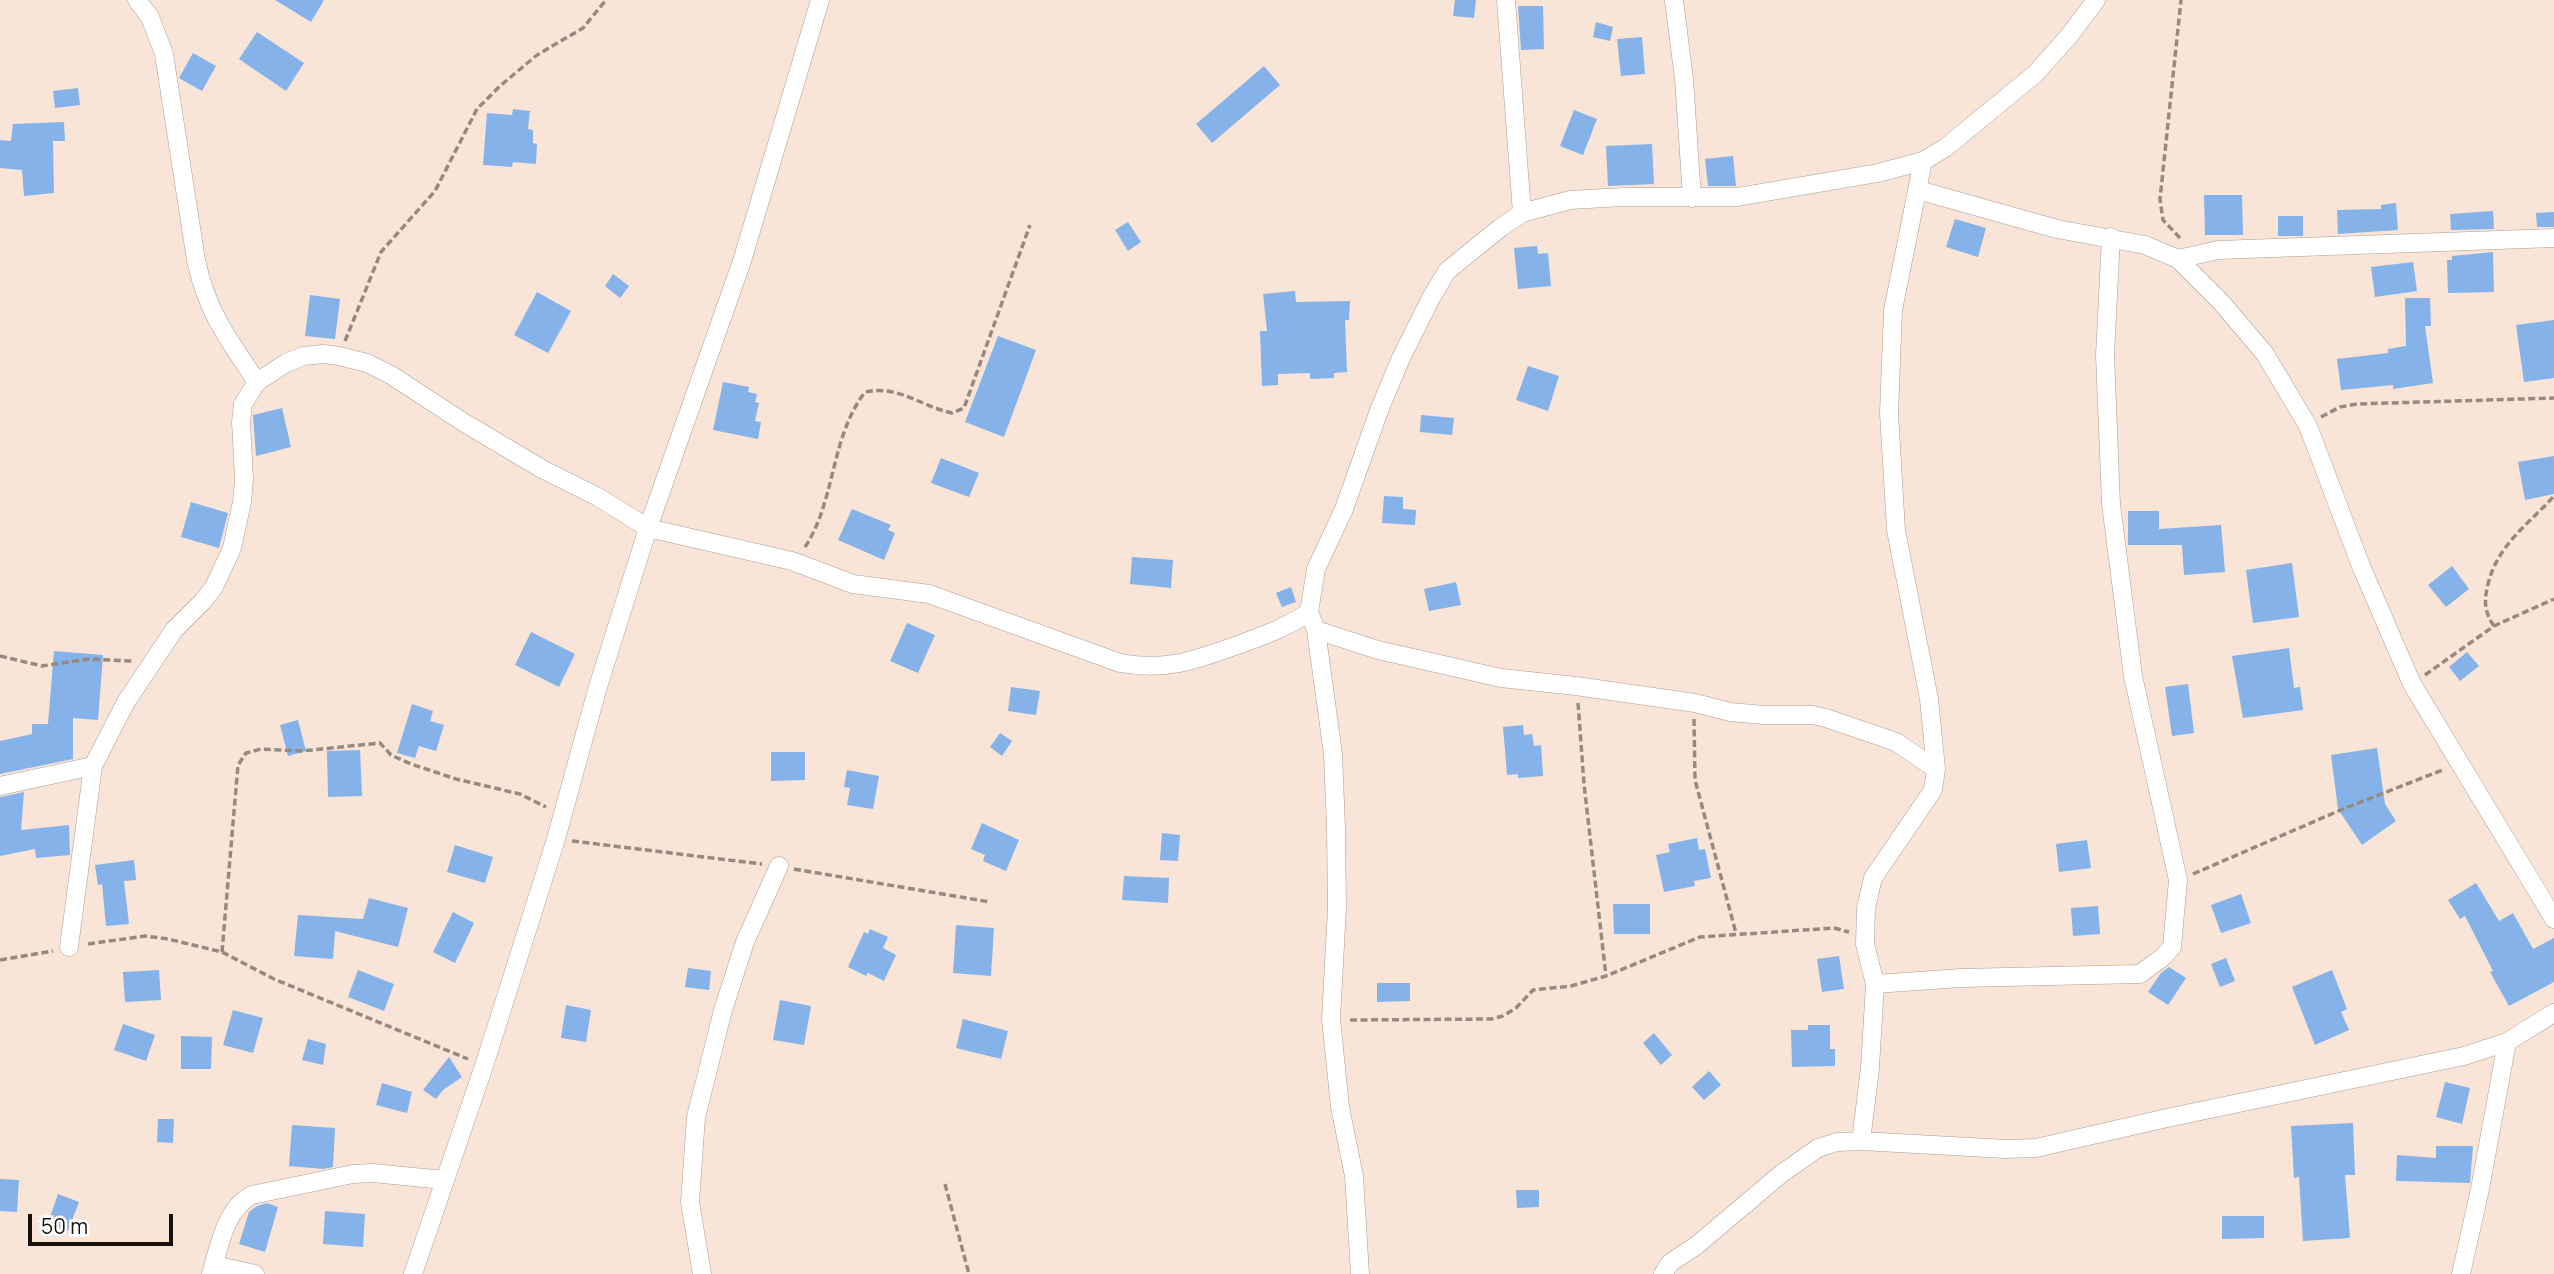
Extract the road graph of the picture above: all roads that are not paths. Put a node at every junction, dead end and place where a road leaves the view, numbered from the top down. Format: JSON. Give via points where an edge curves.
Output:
{"nodes":[{"id":1,"x":137,"y":0,"type":"edge"},
{"id":2,"x":820,"y":0,"type":"edge"},
{"id":3,"x":1506,"y":0,"type":"edge"},
{"id":4,"x":1674,"y":0,"type":"edge"},
{"id":5,"x":2096,"y":0,"type":"edge"},
{"id":6,"x":1923,"y":161,"type":"junction"},
{"id":7,"x":1918,"y":190,"type":"junction"},
{"id":8,"x":1692,"y":198,"type":"junction"},
{"id":9,"x":1522,"y":214,"type":"junction"},
{"id":10,"x":2111,"y":237,"type":"junction"},
{"id":11,"x":2554,"y":238,"type":"edge"},
{"id":12,"x":2178,"y":259,"type":"junction"},
{"id":13,"x":257,"y":382,"type":"junction"},
{"id":14,"x":648,"y":528,"type":"junction"},
{"id":15,"x":1309,"y":612,"type":"junction"},
{"id":16,"x":1316,"y":630,"type":"junction"},
{"id":17,"x":93,"y":766,"type":"junction"},
{"id":18,"x":1936,"y":769,"type":"junction"},
{"id":19,"x":0,"y":786,"type":"edge"},
{"id":20,"x":779,"y":866,"type":"dead end"},
{"id":21,"x":2554,"y":919,"type":"edge"},
{"id":22,"x":69,"y":947,"type":"road end"},
{"id":23,"x":1875,"y":984,"type":"junction"},
{"id":24,"x":2554,"y":1013,"type":"edge"},
{"id":25,"x":2507,"y":1042,"type":"junction"},
{"id":26,"x":1861,"y":1140,"type":"junction"},
{"id":27,"x":444,"y":1180,"type":"junction"},
{"id":28,"x":213,"y":1270,"type":"edge"},
{"id":29,"x":255,"y":1274,"type":"edge"},
{"id":30,"x":413,"y":1274,"type":"edge"},
{"id":31,"x":702,"y":1274,"type":"edge"},
{"id":32,"x":1360,"y":1274,"type":"edge"},
{"id":33,"x":1663,"y":1274,"type":"edge"},
{"id":34,"x":2461,"y":1274,"type":"edge"}],
"edges":[{"from":1,"to":13,"type":"street","via":[[150,17],[164,54],[202,290],[212,314]]},
{"from":2,"to":14,"type":"street","via":[[742,261]]},
{"from":3,"to":9,"type":"street"},
{"from":4,"to":8,"type":"street"},
{"from":5,"to":6,"type":"street","via":[[2035,74]]},
{"from":6,"to":7,"type":"street"},
{"from":6,"to":8,"type":"street","via":[[1767,193]]},
{"from":7,"to":10,"type":"street","via":[[2057,229]]},
{"from":7,"to":18,"type":"street","via":[[1893,310],[1889,413],[1896,530],[1929,699]]},
{"from":8,"to":9,"type":"street","via":[[1570,200]]},
{"from":9,"to":15,"type":"street","via":[[1447,271],[1431,298],[1380,408],[1345,509],[1316,569]]},
{"from":10,"to":12,"type":"street"},
{"from":10,"to":23,"type":"street","via":[[2105,355],[2110,504],[2133,676],[2178,880],[2172,947],[2140,974]]},
{"from":11,"to":12,"type":"street","via":[[2237,250]]},
{"from":12,"to":21,"type":"street","via":[[2265,354],[2308,426],[2361,566],[2413,684]]},
{"from":13,"to":14,"type":"street","via":[[304,356],[323,354],[367,363],[542,470]]},
{"from":13,"to":17,"type":"street","via":[[243,404],[244,479],[232,548],[214,587],[174,630],[126,702]]},
{"from":14,"to":15,"type":"street","via":[[792,561],[853,584],[929,594],[1142,667],[1203,658],[1267,635]]},
{"from":14,"to":27,"type":"street","via":[[556,839]]},
{"from":15,"to":16,"type":"street"},
{"from":16,"to":18,"type":"street","via":[[1378,650],[1501,678],[1695,703],[1730,712],[1826,718],[1896,742]]},
{"from":16,"to":32,"type":"street","via":[[1333,754],[1336,828],[1331,1019],[1340,1107],[1354,1176]]},
{"from":17,"to":19,"type":"street"},
{"from":17,"to":22,"type":"street"},
{"from":18,"to":23,"type":"street","via":[[1933,790],[1873,878],[1865,944]]},
{"from":20,"to":31,"type":"street","via":[[745,942],[696,1117],[690,1202]]},
{"from":23,"to":26,"type":"street"},
{"from":24,"to":25,"type":"street"},
{"from":25,"to":26,"type":"street","via":[[2464,1056],[2036,1148]]},
{"from":25,"to":34,"type":"street"},
{"from":26,"to":33,"type":"street","via":[[1818,1148],[1670,1263]]},
{"from":27,"to":28,"type":"street","via":[[353,1174],[252,1195],[233,1214]]},
{"from":27,"to":30,"type":"street"},
{"from":28,"to":29,"type":"street"}]}
